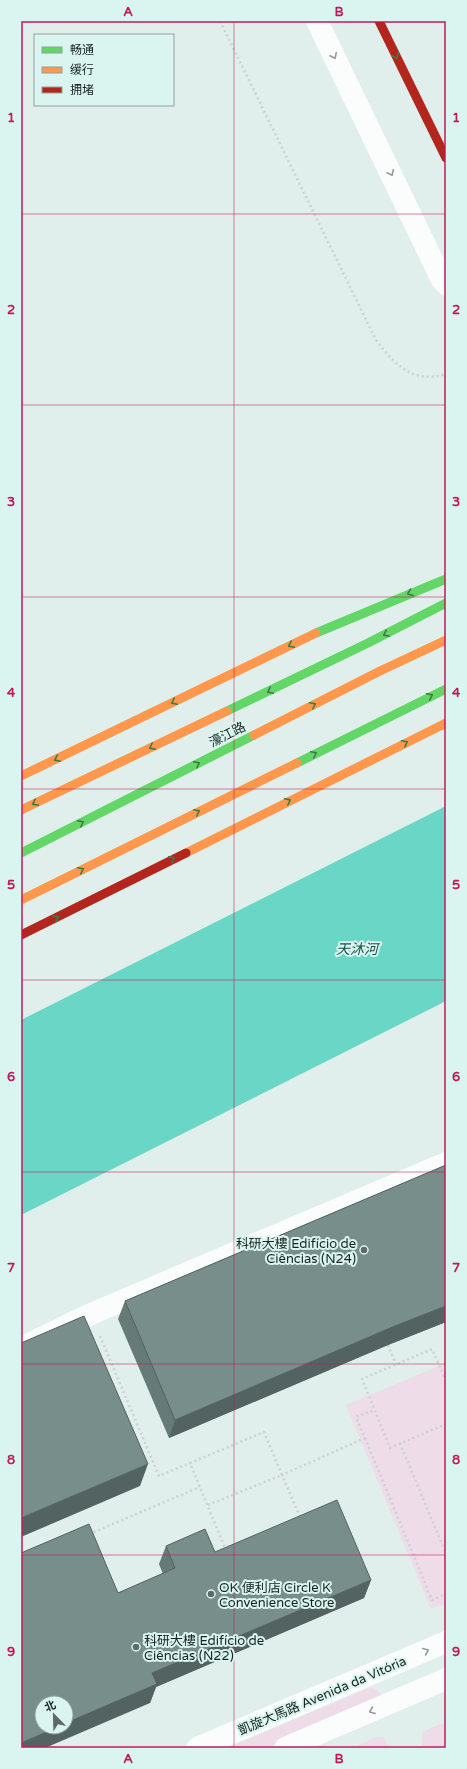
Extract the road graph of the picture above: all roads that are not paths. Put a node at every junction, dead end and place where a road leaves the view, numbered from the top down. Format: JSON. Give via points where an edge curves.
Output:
{"nodes":[{"id":1,"x":317,"y":21,"type":"edge"},
{"id":2,"x":379,"y":21,"type":"edge"},
{"id":3,"x":446,"y":158,"type":"edge"},
{"id":4,"x":446,"y":284,"type":"edge"},
{"id":5,"x":446,"y":579,"type":"edge"},
{"id":6,"x":446,"y":603,"type":"edge"},
{"id":7,"x":446,"y":640,"type":"edge"},
{"id":8,"x":446,"y":688,"type":"edge"},
{"id":9,"x":446,"y":722,"type":"edge"},
{"id":10,"x":21,"y":776,"type":"edge"},
{"id":11,"x":21,"y":810,"type":"edge"},
{"id":12,"x":21,"y":853,"type":"edge"},
{"id":13,"x":21,"y":900,"type":"edge"},
{"id":14,"x":21,"y":935,"type":"edge"},
{"id":15,"x":446,"y":1163,"type":"edge"},
{"id":16,"x":21,"y":1348,"type":"edge"},
{"id":17,"x":446,"y":1642,"type":"edge"},
{"id":18,"x":364,"y":1677,"type":"junction"},
{"id":19,"x":446,"y":1680,"type":"edge"},
{"id":20,"x":396,"y":1701,"type":"junction"},
{"id":21,"x":310,"y":1741,"type":"edge"},
{"id":22,"x":197,"y":1748,"type":"edge"},
{"id":23,"x":285,"y":1748,"type":"edge"}],
"edges":[{"from":1,"to":4,"type":"street","one_way":true},
{"from":2,"to":3,"type":"main road","one_way":true},
{"from":5,"to":10,"type":"main road","one_way":true,"via":[[332,625]]},
{"from":6,"to":11,"type":"main road","name":"濠江路","one_way":true},
{"from":12,"to":7,"type":"main road","name":"濠江路","one_way":true},
{"from":13,"to":8,"type":"main road","one_way":true},
{"from":14,"to":9,"type":"main road","one_way":true},
{"from":15,"to":16,"type":"street","via":[[91,1314]]},
{"from":18,"to":17,"type":"street","name":"凱旋大馬路 Avenida da Vitória","one_way":true},
{"from":18,"to":20,"type":"street","via":[[385,1679],[392,1688]]},
{"from":18,"to":22,"type":"street","name":"凱旋大馬路 Avenida da Vitória"},
{"from":19,"to":20,"type":"street"},
{"from":20,"to":21,"type":"street","one_way":true},
{"from":21,"to":23,"type":"street"}]}
